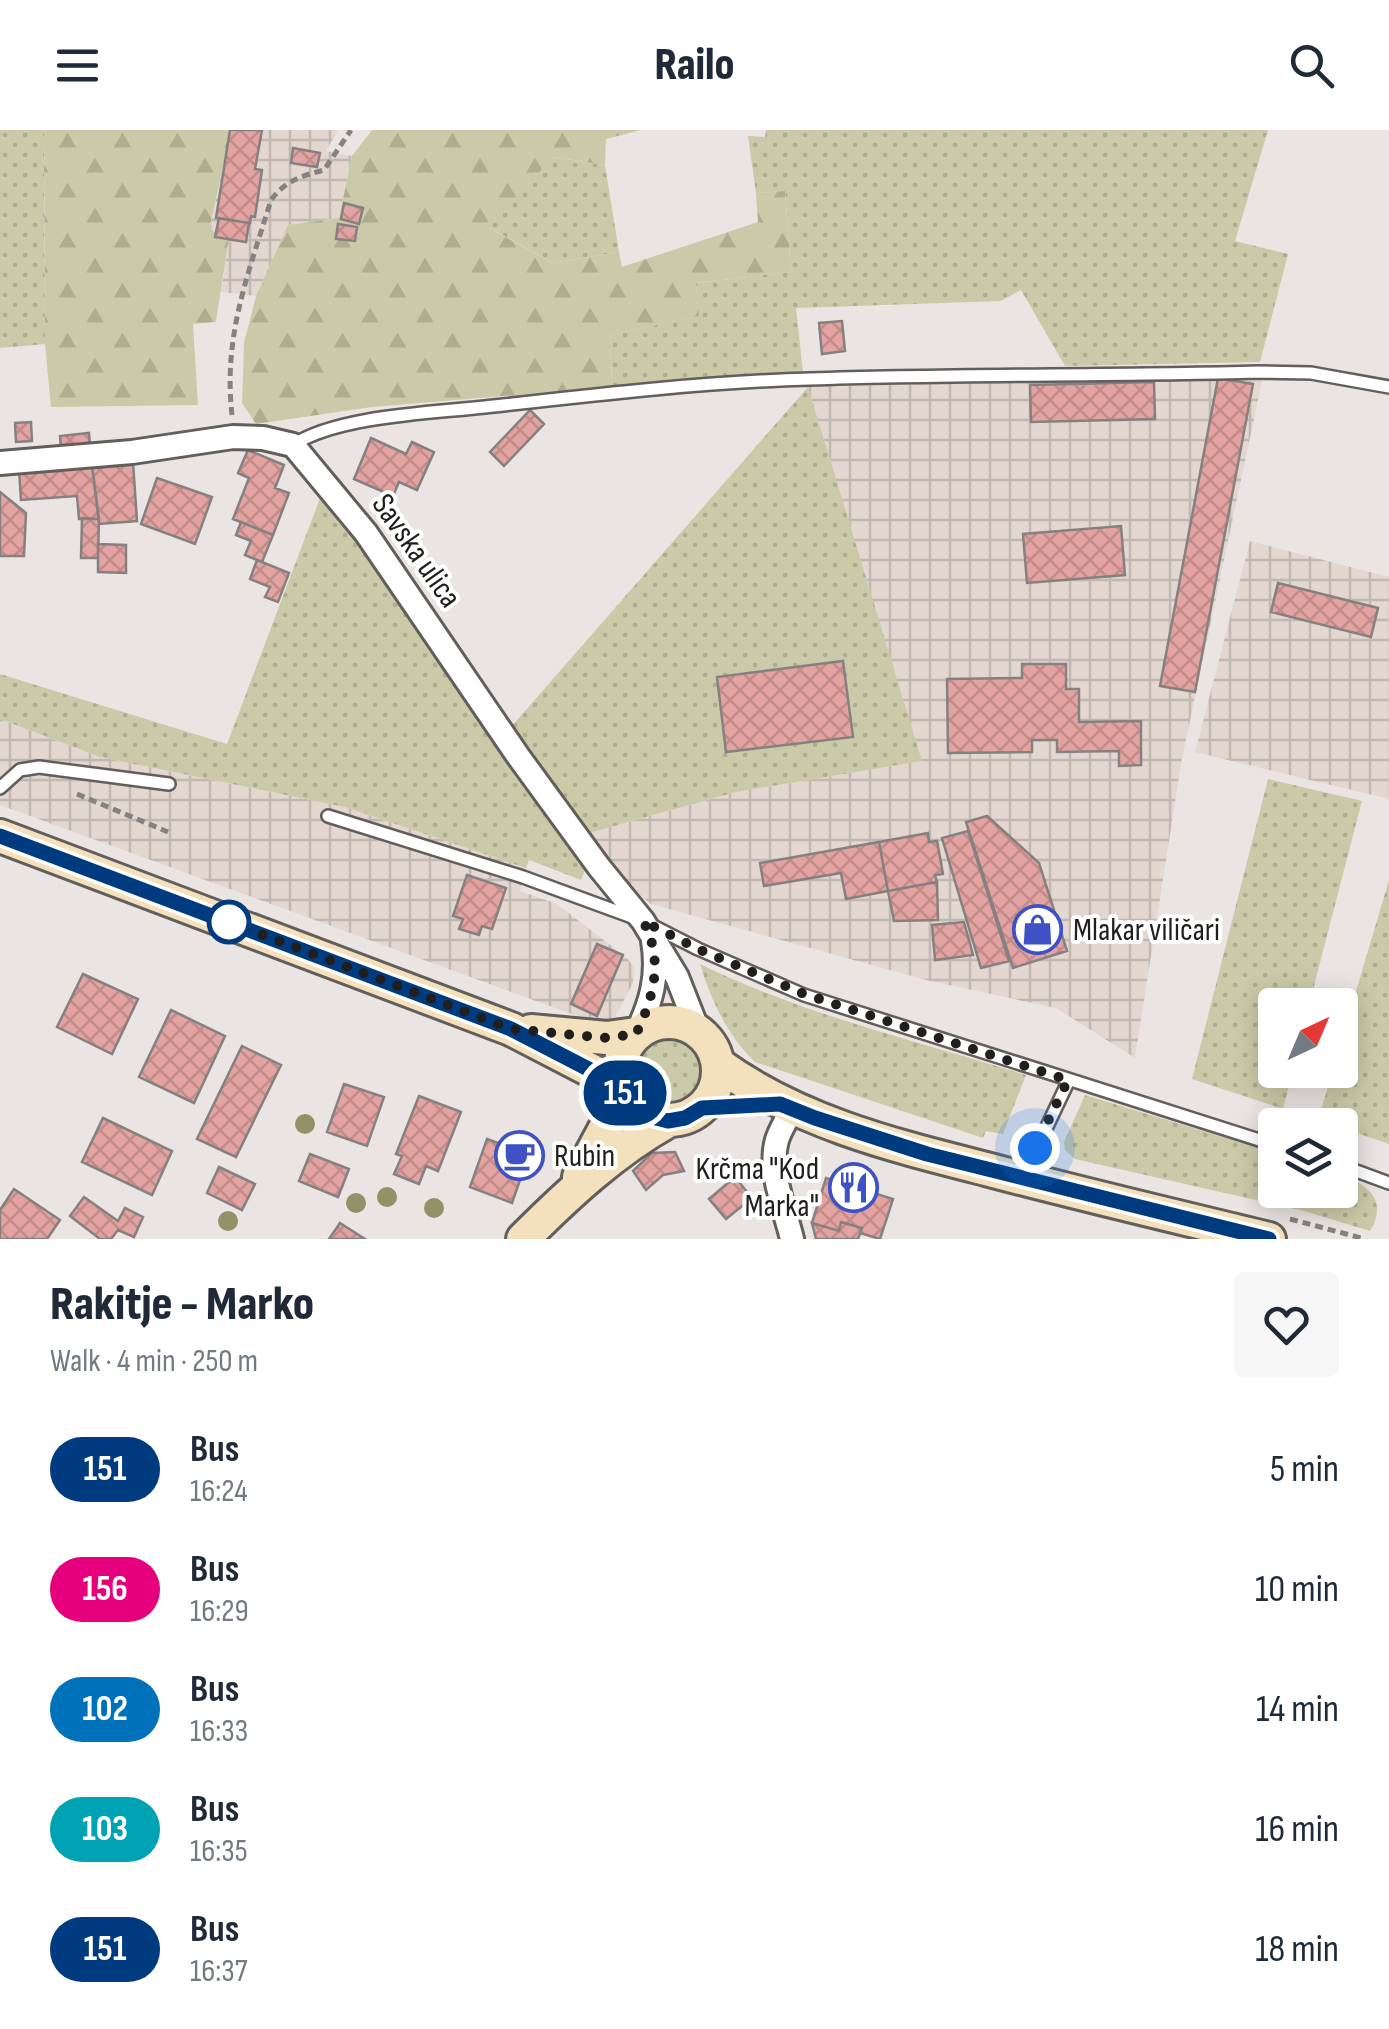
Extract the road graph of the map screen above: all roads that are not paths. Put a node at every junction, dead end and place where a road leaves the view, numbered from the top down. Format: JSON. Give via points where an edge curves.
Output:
{"nodes":[{"id":1,"x":1389,"y":387,"type":"edge"},
{"id":2,"x":294,"y":445,"type":"junction"},
{"id":3,"x":0,"y":463,"type":"edge"},
{"id":4,"x":170,"y":784,"type":"dead end"},
{"id":5,"x":0,"y":788,"type":"edge"},
{"id":6,"x":328,"y":816,"type":"dead end"},
{"id":7,"x":0,"y":836,"type":"edge"},
{"id":8,"x":648,"y":929,"type":"junction"},
{"id":9,"x":511,"y":1029,"type":"junction"},
{"id":10,"x":699,"y":1032,"type":"junction"},
{"id":11,"x":636,"y":1034,"type":"junction"},
{"id":12,"x":718,"y":1064,"type":"junction"},
{"id":13,"x":1068,"y":1080,"type":"junction"},
{"id":14,"x":624,"y":1093,"type":"junction"},
{"id":15,"x":786,"y":1107,"type":"junction"},
{"id":16,"x":702,"y":1108,"type":"junction"},
{"id":17,"x":668,"y":1121,"type":"junction"},
{"id":18,"x":1258,"y":1140,"type":"edge"},
{"id":19,"x":1358,"y":1172,"type":"edge"},
{"id":20,"x":1023,"y":1179,"type":"junction"},
{"id":21,"x":1389,"y":1183,"type":"edge"},
{"id":22,"x":569,"y":1193,"type":"junction"},
{"id":23,"x":523,"y":1239,"type":"edge"},
{"id":24,"x":792,"y":1239,"type":"edge"},
{"id":25,"x":1268,"y":1239,"type":"edge"}],
"edges":[{"from":1,"to":2,"type":"lane","via":[[1311,373],[1258,372],[806,379],[395,417],[334,426]]},
{"from":2,"to":3,"type":"street","via":[[233,437]]},
{"from":2,"to":8,"type":"street","name":"Savska ulica","via":[[366,532],[518,756]]},
{"from":4,"to":5,"type":"lane","via":[[39,767],[20,770]]},
{"from":6,"to":8,"type":"lane","via":[[523,877]]},
{"from":7,"to":9,"type":"main road"},
{"from":8,"to":10,"type":"street","name":"Savska ulica"},
{"from":8,"to":11,"type":"street","via":[[655,980]]},
{"from":8,"to":13,"type":"lane","via":[[804,994]]},
{"from":9,"to":11,"type":"main road","via":[[607,1038]]},
{"from":9,"to":14,"type":"main road"},
{"from":10,"to":11,"type":"main road","via":[[667,1022]]},
{"from":10,"to":12,"type":"main road"},
{"from":11,"to":14,"type":"main road","via":[[621,1057]]},
{"from":12,"to":15,"type":"main road"},
{"from":12,"to":16,"type":"main road"},
{"from":13,"to":18,"type":"lane"},
{"from":13,"to":20,"type":"lane"},
{"from":14,"to":17,"type":"main road","via":[[648,1116]]},
{"from":14,"to":22,"type":"main road"},
{"from":15,"to":16,"type":"main road"},
{"from":15,"to":20,"type":"main road"},
{"from":15,"to":24,"type":"street","via":[[775,1153]]},
{"from":16,"to":17,"type":"main road"},
{"from":17,"to":22,"type":"main road"},
{"from":19,"to":21,"type":"lane"},
{"from":20,"to":25,"type":"main road"},
{"from":22,"to":23,"type":"main road"}]}
